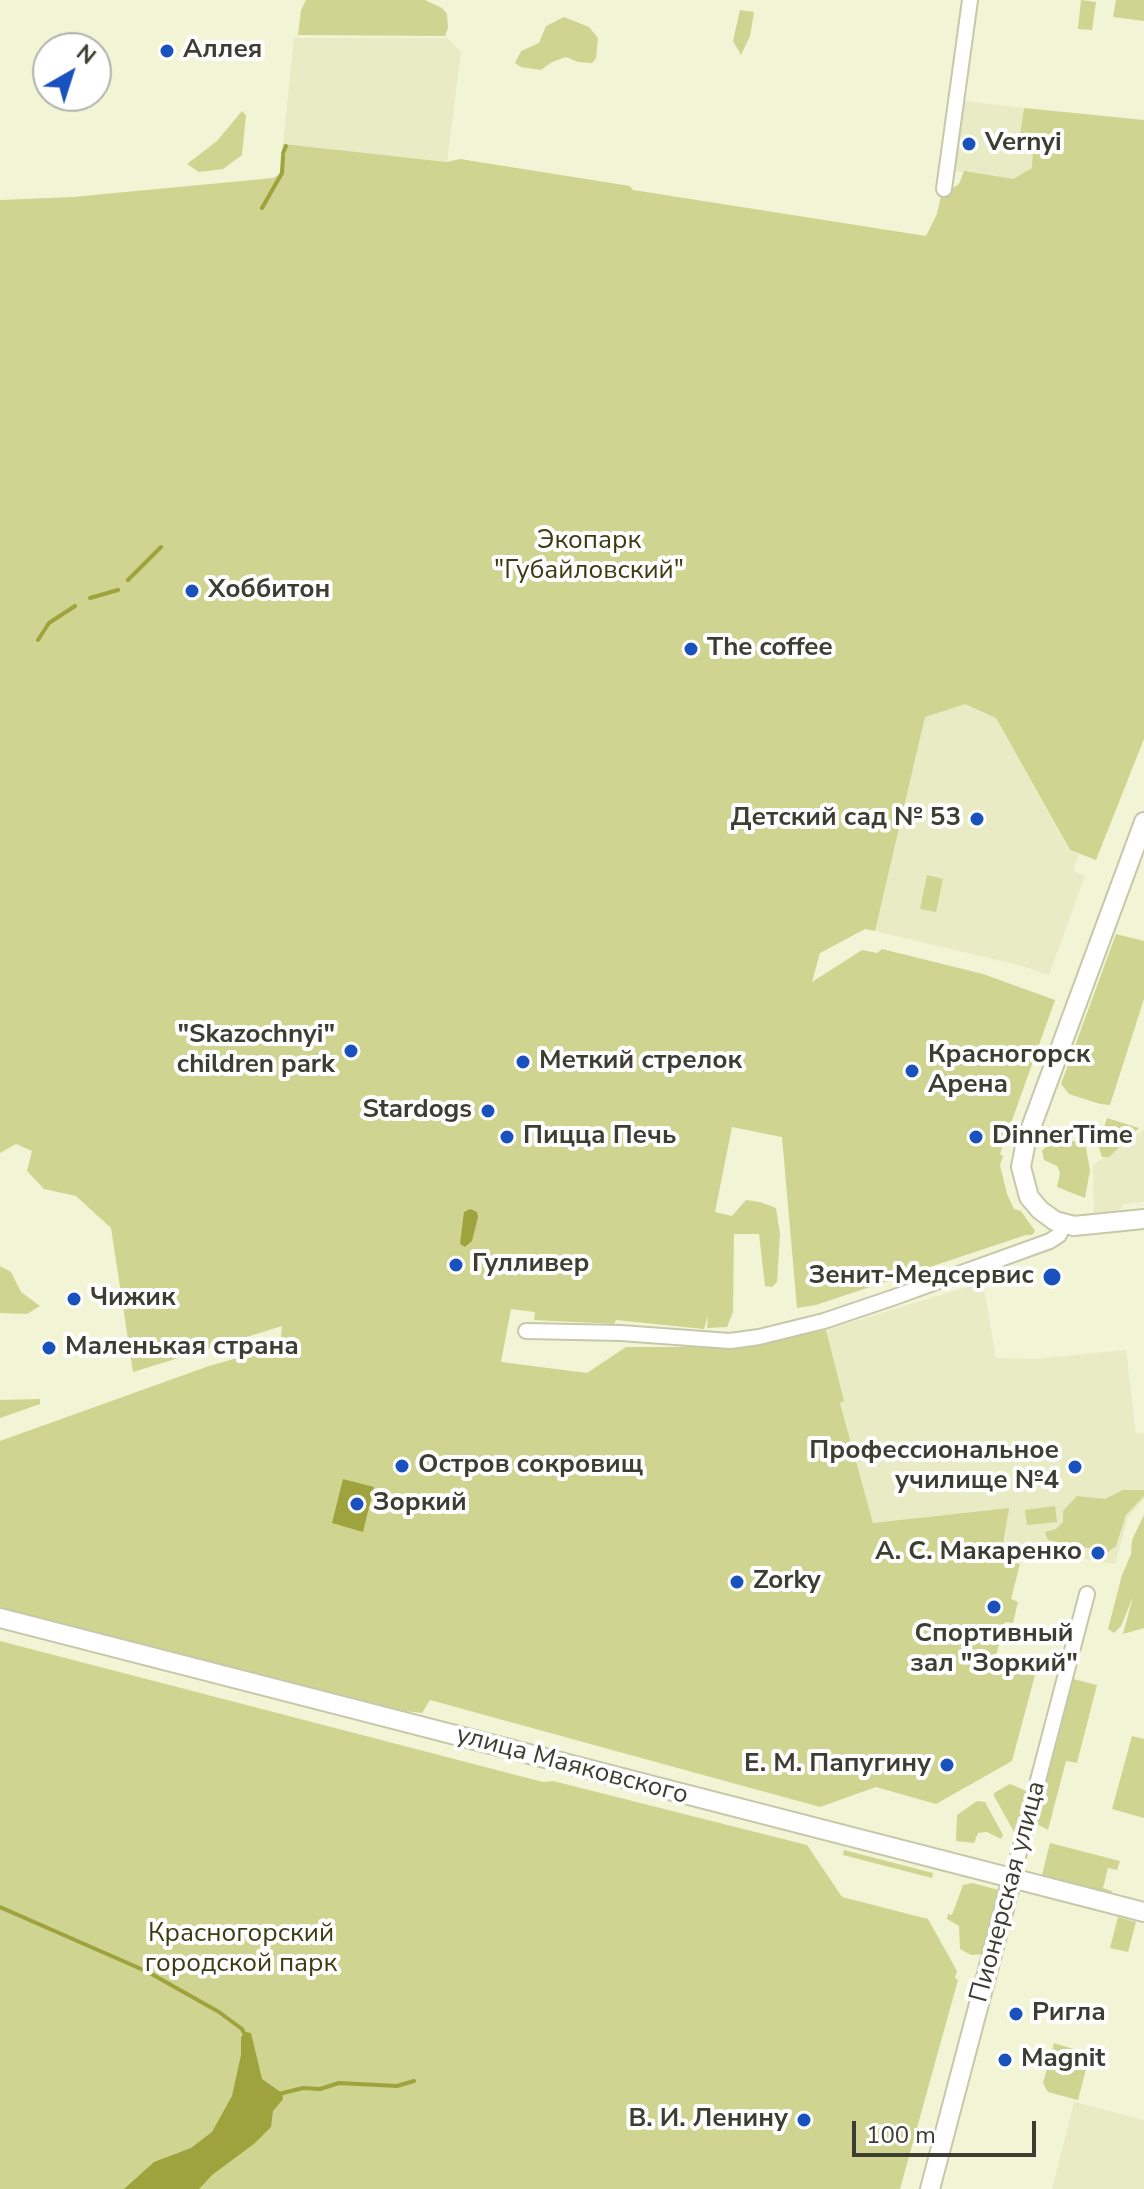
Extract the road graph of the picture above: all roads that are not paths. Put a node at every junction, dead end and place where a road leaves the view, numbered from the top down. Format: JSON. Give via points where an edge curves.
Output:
{"nodes":[{"id":1,"x":970,"y":0,"type":"edge"},
{"id":2,"x":944,"y":189,"type":"dead end"},
{"id":3,"x":1144,"y":822,"type":"edge"},
{"id":4,"x":1144,"y":1219,"type":"edge"},
{"id":5,"x":1064,"y":1224,"type":"junction"},
{"id":6,"x":526,"y":1331,"type":"dead end"},
{"id":7,"x":1087,"y":1594,"type":"dead end"},
{"id":8,"x":0,"y":1618,"type":"edge"},
{"id":9,"x":1012,"y":1879,"type":"junction"},
{"id":10,"x":1144,"y":1912,"type":"edge"},
{"id":11,"x":930,"y":2189,"type":"edge"}],
"edges":[{"from":1,"to":2,"type":"street"},
{"from":3,"to":5,"type":"street","via":[[1022,1156],[1029,1197],[1047,1216]]},
{"from":4,"to":5,"type":"street"},
{"from":5,"to":6,"type":"street","via":[[1050,1241],[837,1316],[751,1338]]},
{"from":7,"to":9,"type":"street","name":"Пионерская улица"},
{"from":8,"to":9,"type":"street","name":"улица Маяковского"},
{"from":9,"to":10,"type":"street","name":"улица Маяковского"},
{"from":9,"to":11,"type":"street","name":"Пионерская улица"}]}
